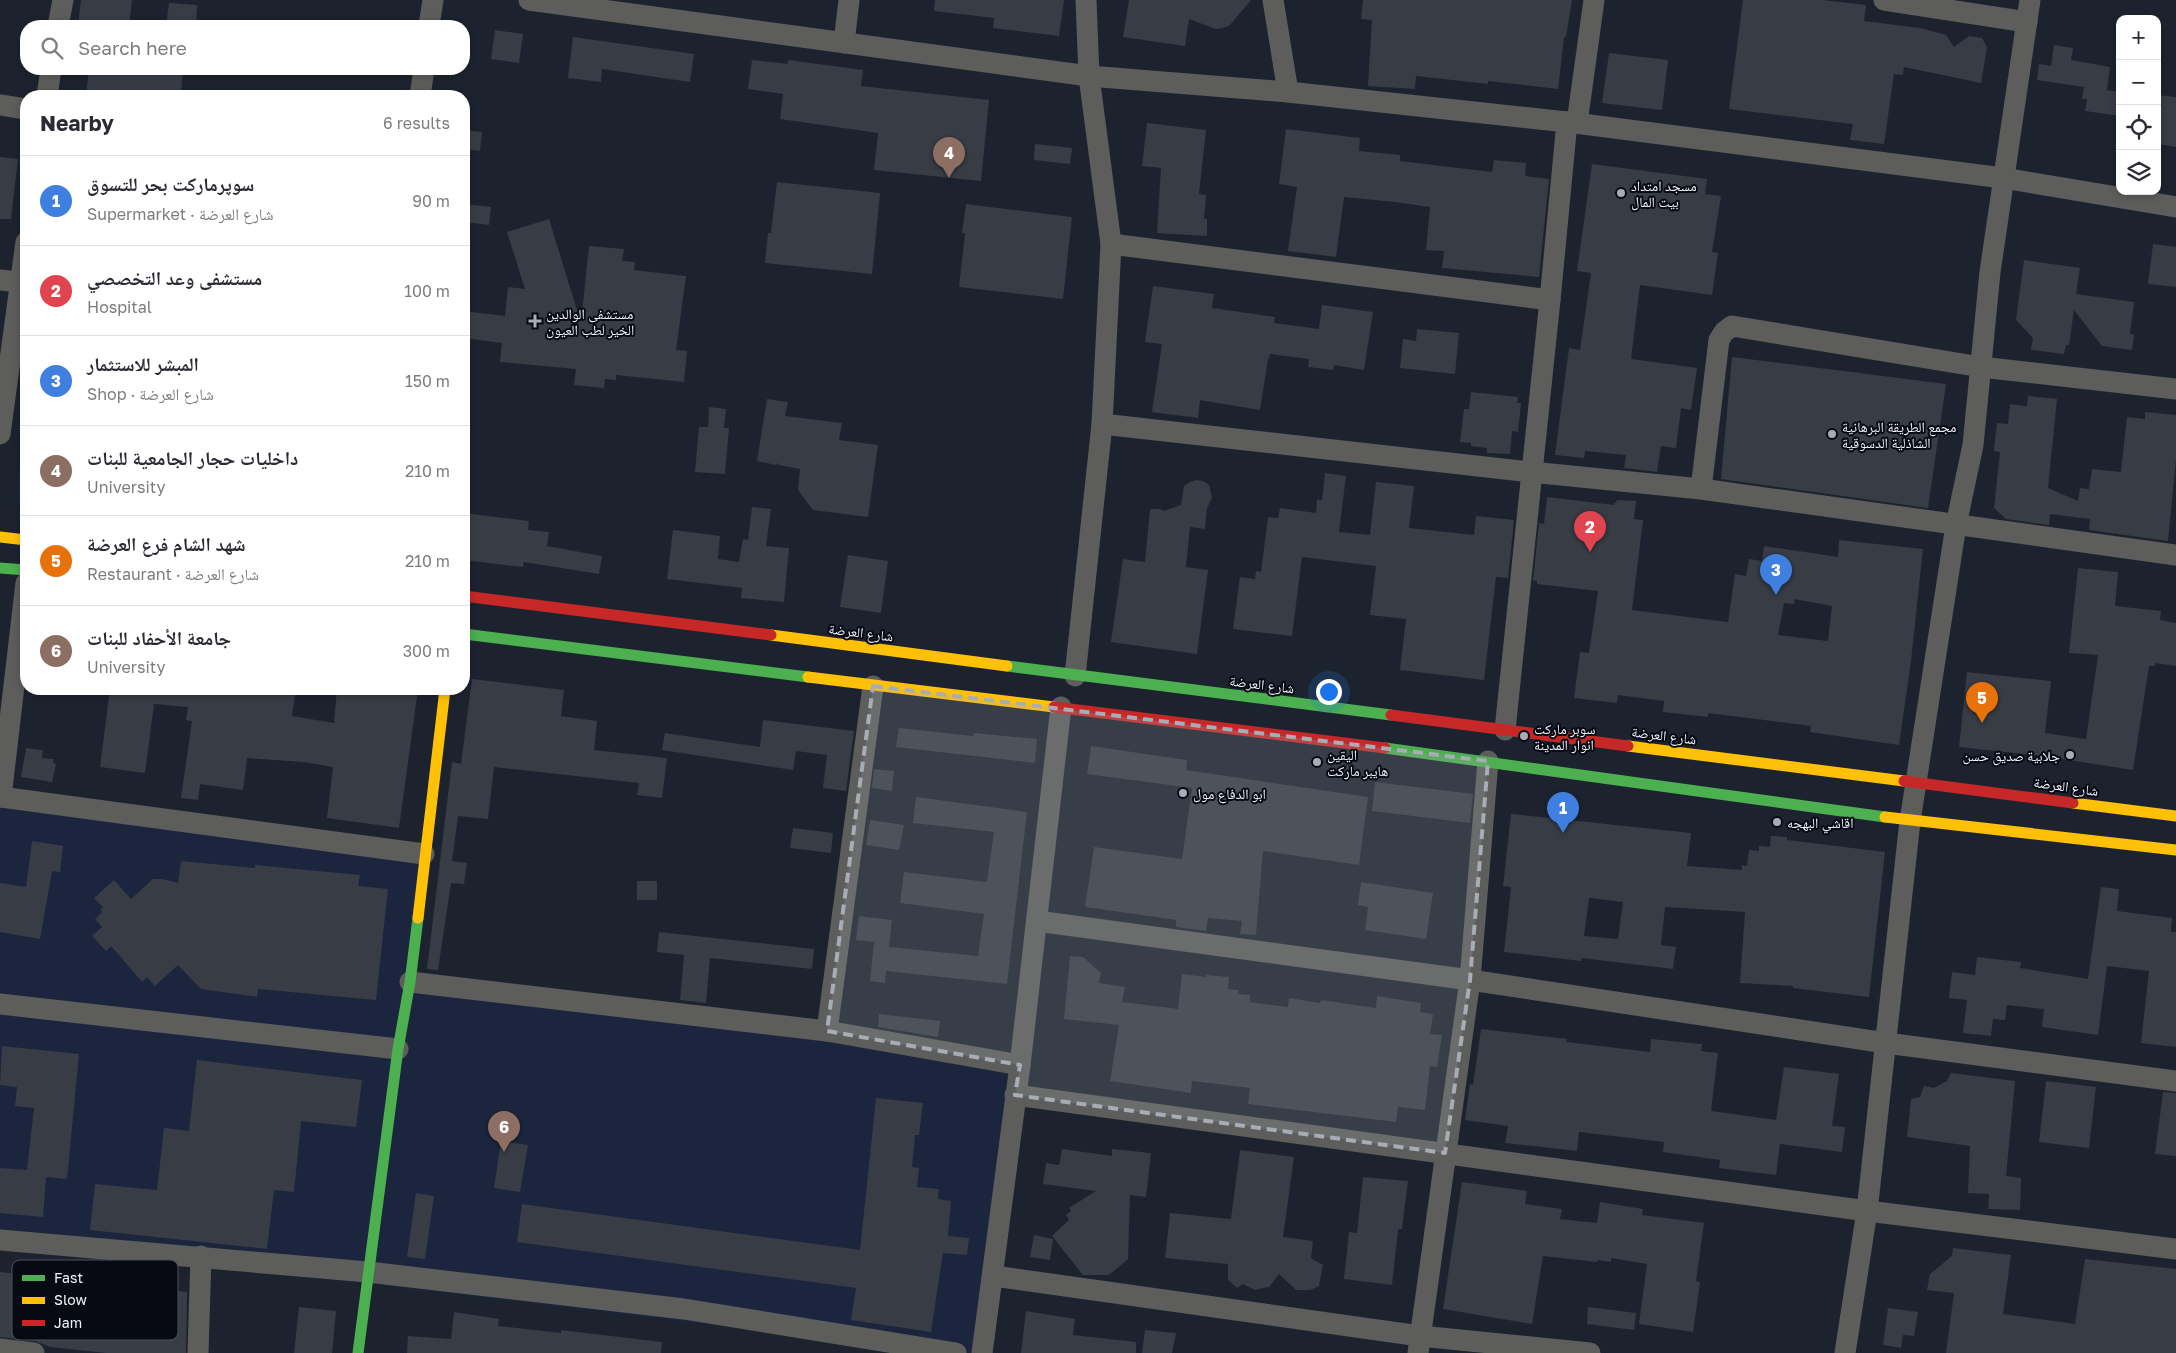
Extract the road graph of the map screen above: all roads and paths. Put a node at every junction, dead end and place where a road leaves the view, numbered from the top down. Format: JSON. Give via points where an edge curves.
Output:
{"nodes":[{"id":1,"x":63,"y":0,"type":"edge"},
{"id":2,"x":433,"y":0,"type":"edge"},
{"id":3,"x":529,"y":0,"type":"edge"},
{"id":4,"x":849,"y":0,"type":"edge"},
{"id":5,"x":1086,"y":0,"type":"edge"},
{"id":6,"x":1273,"y":0,"type":"edge"},
{"id":7,"x":1594,"y":0,"type":"edge"},
{"id":8,"x":1884,"y":0,"type":"edge"},
{"id":9,"x":2030,"y":0,"type":"edge"},
{"id":10,"x":59,"y":20,"type":"edge"},
{"id":11,"x":431,"y":20,"type":"edge"},
{"id":12,"x":2027,"y":22,"type":"junction"},
{"id":13,"x":844,"y":43,"type":"junction"},
{"id":14,"x":51,"y":75,"type":"edge"},
{"id":15,"x":423,"y":75,"type":"edge"},
{"id":16,"x":1089,"y":76,"type":"junction"},
{"id":17,"x":48,"y":90,"type":"edge"},
{"id":18,"x":421,"y":90,"type":"edge"},
{"id":19,"x":1288,"y":92,"type":"junction"},
{"id":20,"x":0,"y":105,"type":"edge"},
{"id":21,"x":20,"y":107,"type":"edge"},
{"id":22,"x":1572,"y":123,"type":"junction"},
{"id":23,"x":2003,"y":178,"type":"junction"},
{"id":24,"x":2176,"y":207,"type":"edge"},
{"id":25,"x":1111,"y":244,"type":"junction"},
{"id":26,"x":20,"y":266,"type":"edge"},
{"id":27,"x":16,"y":282,"type":"edge"},
{"id":28,"x":1550,"y":300,"type":"junction"},
{"id":29,"x":1981,"y":368,"type":"junction"},
{"id":30,"x":2176,"y":389,"type":"edge"},
{"id":31,"x":1102,"y":424,"type":"junction"},
{"id":32,"x":0,"y":434,"type":"edge"},
{"id":33,"x":1531,"y":472,"type":"junction"},
{"id":34,"x":1701,"y":489,"type":"junction"},
{"id":35,"x":1956,"y":525,"type":"junction"},
{"id":36,"x":0,"y":537,"type":"edge"},
{"id":37,"x":20,"y":539,"type":"edge"},
{"id":38,"x":2176,"y":555,"type":"edge"},
{"id":39,"x":0,"y":568,"type":"edge"},
{"id":40,"x":20,"y":570,"type":"edge"},
{"id":41,"x":470,"y":597,"type":"edge"},
{"id":42,"x":20,"y":634,"type":"edge"},
{"id":43,"x":470,"y":635,"type":"edge"},
{"id":44,"x":1075,"y":676,"type":"junction"},
{"id":45,"x":873,"y":686,"type":"junction"},
{"id":46,"x":444,"y":695,"type":"edge"},
{"id":47,"x":1061,"y":707,"type":"junction"},
{"id":48,"x":1505,"y":730,"type":"junction"},
{"id":49,"x":1488,"y":761,"type":"junction"},
{"id":50,"x":1916,"y":781,"type":"junction"},
{"id":51,"x":1,"y":797,"type":"edge"},
{"id":52,"x":2176,"y":816,"type":"edge"},
{"id":53,"x":1910,"y":821,"type":"junction"},
{"id":54,"x":2176,"y":850,"type":"edge"},
{"id":55,"x":424,"y":854,"type":"junction"},
{"id":56,"x":1037,"y":921,"type":"junction"},
{"id":57,"x":1470,"y":980,"type":"junction"},
{"id":58,"x":410,"y":982,"type":"junction"},
{"id":59,"x":0,"y":1004,"type":"edge"},
{"id":60,"x":827,"y":1031,"type":"junction"},
{"id":61,"x":1886,"y":1043,"type":"junction"},
{"id":62,"x":398,"y":1049,"type":"junction"},
{"id":63,"x":1020,"y":1065,"type":"junction"},
{"id":64,"x":2176,"y":1080,"type":"edge"},
{"id":65,"x":1015,"y":1095,"type":"junction"},
{"id":66,"x":1445,"y":1153,"type":"junction"},
{"id":67,"x":1867,"y":1210,"type":"junction"},
{"id":68,"x":0,"y":1240,"type":"edge"},
{"id":69,"x":2176,"y":1249,"type":"edge"},
{"id":70,"x":201,"y":1256,"type":"junction"},
{"id":71,"x":368,"y":1272,"type":"junction"},
{"id":72,"x":994,"y":1276,"type":"junction"},
{"id":73,"x":1419,"y":1344,"type":"edge"},
{"id":74,"x":0,"y":1348,"type":"edge"},
{"id":75,"x":34,"y":1353,"type":"edge"},
{"id":76,"x":198,"y":1353,"type":"edge"},
{"id":77,"x":358,"y":1353,"type":"edge"},
{"id":78,"x":956,"y":1353,"type":"edge"},
{"id":79,"x":982,"y":1353,"type":"edge"},
{"id":80,"x":1590,"y":1353,"type":"edge"},
{"id":81,"x":1845,"y":1353,"type":"edge"}],
"edges":[{"from":1,"to":10,"type":"street"},
{"from":2,"to":11,"type":"street"},
{"from":3,"to":13,"type":"street"},
{"from":4,"to":13,"type":"street"},
{"from":5,"to":16,"type":"street"},
{"from":6,"to":19,"type":"street"},
{"from":7,"to":22,"type":"street"},
{"from":8,"to":12,"type":"street"},
{"from":9,"to":12,"type":"street"},
{"from":12,"to":23,"type":"street"},
{"from":13,"to":16,"type":"street"},
{"from":14,"to":17,"type":"street"},
{"from":15,"to":18,"type":"street"},
{"from":16,"to":19,"type":"street"},
{"from":16,"to":25,"type":"street"},
{"from":19,"to":22,"type":"street"},
{"from":20,"to":21,"type":"street"},
{"from":22,"to":23,"type":"street"},
{"from":22,"to":28,"type":"street"},
{"from":23,"to":24,"type":"street"},
{"from":23,"to":29,"type":"street"},
{"from":25,"to":28,"type":"street"},
{"from":25,"to":31,"type":"street"},
{"from":26,"to":27,"type":"street"},
{"from":27,"to":32,"type":"street"},
{"from":28,"to":33,"type":"street"},
{"from":29,"to":30,"type":"street"},
{"from":29,"to":34,"type":"street","via":[[1732,326],[1719,340]]},
{"from":29,"to":35,"type":"street","via":[[1973,444]]},
{"from":31,"to":33,"type":"street"},
{"from":31,"to":44,"type":"street"},
{"from":33,"to":34,"type":"street"},
{"from":33,"to":48,"type":"street"},
{"from":34,"to":35,"type":"street"},
{"from":35,"to":38,"type":"street"},
{"from":35,"to":50,"type":"street"},
{"from":36,"to":37,"type":"main road"},
{"from":39,"to":40,"type":"main road"},
{"from":41,"to":44,"type":"main road","name":"شارع العرضة"},
{"from":42,"to":51,"type":"street"},
{"from":43,"to":45,"type":"main road"},
{"from":44,"to":48,"type":"main road","name":"شارع العرضة"},
{"from":45,"to":47,"type":"main road"},
{"from":45,"to":60,"type":"street"},
{"from":46,"to":55,"type":"main road"},
{"from":47,"to":49,"type":"main road"},
{"from":47,"to":56,"type":"street"},
{"from":48,"to":50,"type":"main road","name":"شارع العرضة","via":[[1639,751]]},
{"from":49,"to":53,"type":"main road","via":[[1636,777]]},
{"from":49,"to":57,"type":"street"},
{"from":50,"to":52,"type":"main road","name":"شارع العرضة"},
{"from":50,"to":53,"type":"street"},
{"from":51,"to":55,"type":"street"},
{"from":53,"to":54,"type":"main road"},
{"from":53,"to":61,"type":"street"},
{"from":55,"to":58,"type":"main road"},
{"from":56,"to":57,"type":"street"},
{"from":56,"to":63,"type":"street"},
{"from":57,"to":61,"type":"street"},
{"from":57,"to":66,"type":"street"},
{"from":58,"to":60,"type":"street"},
{"from":58,"to":62,"type":"main road"},
{"from":59,"to":62,"type":"street"},
{"from":60,"to":63,"type":"street"},
{"from":61,"to":64,"type":"street"},
{"from":61,"to":67,"type":"street"},
{"from":62,"to":71,"type":"main road"},
{"from":63,"to":65,"type":"street"},
{"from":65,"to":66,"type":"street"},
{"from":65,"to":72,"type":"street"},
{"from":66,"to":67,"type":"street"},
{"from":66,"to":73,"type":"street"},
{"from":67,"to":69,"type":"street"},
{"from":67,"to":81,"type":"street"},
{"from":68,"to":70,"type":"street"},
{"from":70,"to":71,"type":"street"},
{"from":70,"to":76,"type":"street"},
{"from":71,"to":77,"type":"main road"},
{"from":71,"to":78,"type":"street","via":[[684,1309]]},
{"from":72,"to":73,"type":"street"},
{"from":72,"to":79,"type":"street"},
{"from":73,"to":80,"type":"street"},
{"from":74,"to":75,"type":"street"}]}
